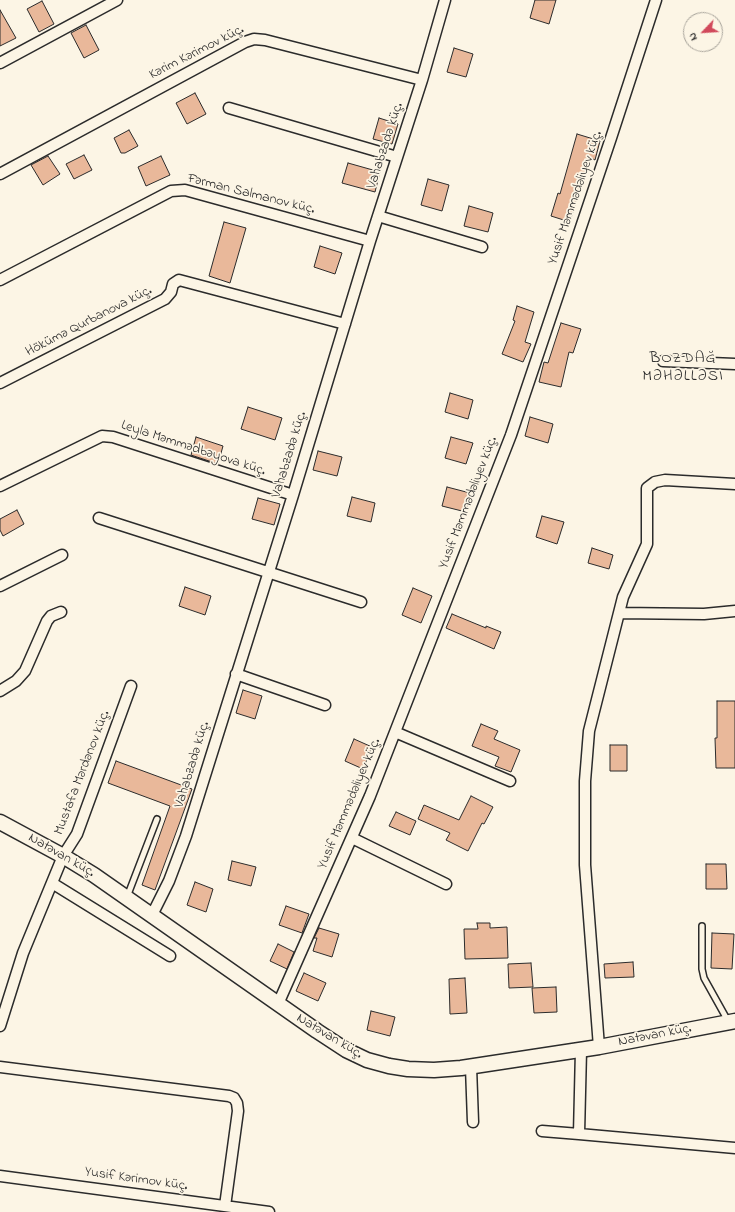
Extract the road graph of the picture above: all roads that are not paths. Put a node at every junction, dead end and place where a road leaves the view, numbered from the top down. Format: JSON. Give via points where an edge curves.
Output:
{"nodes":[{"id":1,"x":117,"y":0,"type":"edge"},
{"id":2,"x":445,"y":0,"type":"edge"},
{"id":3,"x":656,"y":0,"type":"edge"},
{"id":4,"x":0,"y":62,"type":"edge"},
{"id":5,"x":422,"y":80,"type":"junction"},
{"id":6,"x":229,"y":108,"type":"dead end"},
{"id":7,"x":397,"y":157,"type":"junction"},
{"id":8,"x":0,"y":174,"type":"edge"},
{"id":9,"x":378,"y":216,"type":"junction"},
{"id":10,"x":370,"y":241,"type":"junction"},
{"id":11,"x":482,"y":247,"type":"dead end"},
{"id":12,"x":0,"y":280,"type":"edge"},
{"id":13,"x":344,"y":324,"type":"junction"},
{"id":14,"x":663,"y":362,"type":"dead end"},
{"id":15,"x":735,"y":364,"type":"edge"},
{"id":16,"x":0,"y":383,"type":"edge"},
{"id":17,"x":735,"y":484,"type":"edge"},
{"id":18,"x":0,"y":486,"type":"edge"},
{"id":19,"x":293,"y":495,"type":"junction"},
{"id":20,"x":99,"y":518,"type":"dead end"},
{"id":21,"x":62,"y":555,"type":"dead end"},
{"id":22,"x":268,"y":573,"type":"junction"},
{"id":23,"x":0,"y":586,"type":"edge"},
{"id":24,"x":361,"y":602,"type":"dead end"},
{"id":25,"x":735,"y":611,"type":"edge"},
{"id":26,"x":61,"y":612,"type":"dead end"},
{"id":27,"x":619,"y":613,"type":"junction"},
{"id":28,"x":236,"y":674,"type":"junction"},
{"id":29,"x":131,"y":686,"type":"dead end"},
{"id":30,"x":0,"y":691,"type":"edge"},
{"id":31,"x":325,"y":705,"type":"dead end"},
{"id":32,"x":395,"y":732,"type":"junction"},
{"id":33,"x":510,"y":781,"type":"dead end"},
{"id":34,"x":157,"y":819,"type":"dead end"},
{"id":35,"x":0,"y":822,"type":"edge"},
{"id":36,"x":352,"y":838,"type":"junction"},
{"id":37,"x":63,"y":856,"type":"junction"},
{"id":38,"x":52,"y":883,"type":"junction"},
{"id":39,"x":446,"y":884,"type":"dead end"},
{"id":40,"x":127,"y":898,"type":"junction"},
{"id":41,"x":152,"y":915,"type":"junction"},
{"id":42,"x":702,"y":926,"type":"dead end"},
{"id":43,"x":170,"y":956,"type":"dead end"},
{"id":44,"x":278,"y":1004,"type":"junction"},
{"id":45,"x":732,"y":1021,"type":"edge"},
{"id":46,"x":0,"y":1026,"type":"edge"},
{"id":47,"x":599,"y":1047,"type":"junction"},
{"id":48,"x":581,"y":1050,"type":"junction"},
{"id":49,"x":0,"y":1067,"type":"edge"},
{"id":50,"x":471,"y":1067,"type":"junction"},
{"id":51,"x":473,"y":1122,"type":"dead end"},
{"id":52,"x":542,"y":1131,"type":"dead end"},
{"id":53,"x":579,"y":1134,"type":"junction"},
{"id":54,"x":735,"y":1148,"type":"edge"},
{"id":55,"x":0,"y":1176,"type":"edge"},
{"id":56,"x":225,"y":1206,"type":"junction"},
{"id":57,"x":269,"y":1212,"type":"edge"}],
"edges":[{"from":1,"to":4,"type":"street"},
{"from":2,"to":5,"type":"street","name":"Vahabzadə küç."},
{"from":3,"to":32,"type":"street","name":"Yusif Məmmədəliyev küç.","via":[[511,435]]},
{"from":5,"to":7,"type":"street","name":"Vahabzadə küç."},
{"from":5,"to":8,"type":"street","name":"Kərim Kərimov küç.","via":[[254,39]]},
{"from":6,"to":7,"type":"street"},
{"from":7,"to":9,"type":"street","name":"Vahabzadə küç."},
{"from":9,"to":10,"type":"street","name":"Vahabzadə küç."},
{"from":9,"to":11,"type":"street"},
{"from":10,"to":12,"type":"street","name":"Fərman Salmanov küç.","via":[[185,190],[171,191]]},
{"from":10,"to":13,"type":"street","name":"Vahabzadə küç."},
{"from":13,"to":16,"type":"street","name":"Hökümə Qurbanova küç.","via":[[179,280],[173,284],[165,299]]},
{"from":13,"to":19,"type":"street","name":"Vahabzadə küç."},
{"from":14,"to":15,"type":"street"},
{"from":17,"to":27,"type":"street","via":[[665,480],[655,482],[647,488],[647,544]]},
{"from":18,"to":19,"type":"street","name":"Leyla Məmmədbəyova küç.","via":[[102,436]]},
{"from":19,"to":22,"type":"street","name":"Vahabzadə küç."},
{"from":20,"to":22,"type":"street"},
{"from":21,"to":23,"type":"street"},
{"from":22,"to":24,"type":"street"},
{"from":22,"to":28,"type":"street","name":"Vahabzadə küç."},
{"from":25,"to":27,"type":"street","via":[[704,614]]},
{"from":26,"to":30,"type":"street","via":[[51,616],[47,621],[25,671],[16,681]]},
{"from":27,"to":47,"type":"street","via":[[589,731],[585,781],[585,865]]},
{"from":28,"to":31,"type":"street"},
{"from":28,"to":41,"type":"street","name":"Vahabzadə küç.","via":[[186,836],[169,881]]},
{"from":29,"to":37,"type":"street","name":"Mustafa Mərdənov küç.","via":[[77,834]]},
{"from":32,"to":33,"type":"street"},
{"from":32,"to":36,"type":"street","name":"Yusif Məmmədəliyev küç."},
{"from":34,"to":40,"type":"lane"},
{"from":35,"to":37,"type":"street","name":"Natəvan küç."},
{"from":36,"to":39,"type":"street"},
{"from":36,"to":44,"type":"street","name":"Yusif Məmmədəliyev küç."},
{"from":37,"to":38,"type":"street","name":"Mustafa Mərdənov küç."},
{"from":37,"to":40,"type":"street","name":"Natəvan küç."},
{"from":38,"to":43,"type":"street"},
{"from":38,"to":46,"type":"street","name":"Mustafa Mərdənov küç.","via":[[24,953]]},
{"from":40,"to":41,"type":"street","name":"Natəvan küç."},
{"from":41,"to":44,"type":"street","name":"Natəvan küç."},
{"from":42,"to":45,"type":"lane","via":[[704,978]]},
{"from":44,"to":50,"type":"street","name":"Natəvan küç.","via":[[322,1035],[367,1060],[408,1069]]},
{"from":45,"to":47,"type":"street","name":"Natəvan küç."},
{"from":47,"to":48,"type":"street","name":"Natəvan küç."},
{"from":48,"to":50,"type":"street","name":"Natəvan küç."},
{"from":48,"to":53,"type":"street"},
{"from":49,"to":56,"type":"street","via":[[234,1098],[238,1111]]},
{"from":50,"to":51,"type":"street"},
{"from":52,"to":53,"type":"street"},
{"from":53,"to":54,"type":"street"},
{"from":55,"to":56,"type":"street","name":"Yusif Kərimov küç."},
{"from":56,"to":57,"type":"street","name":"Yusif Kərimov küç."}]}
